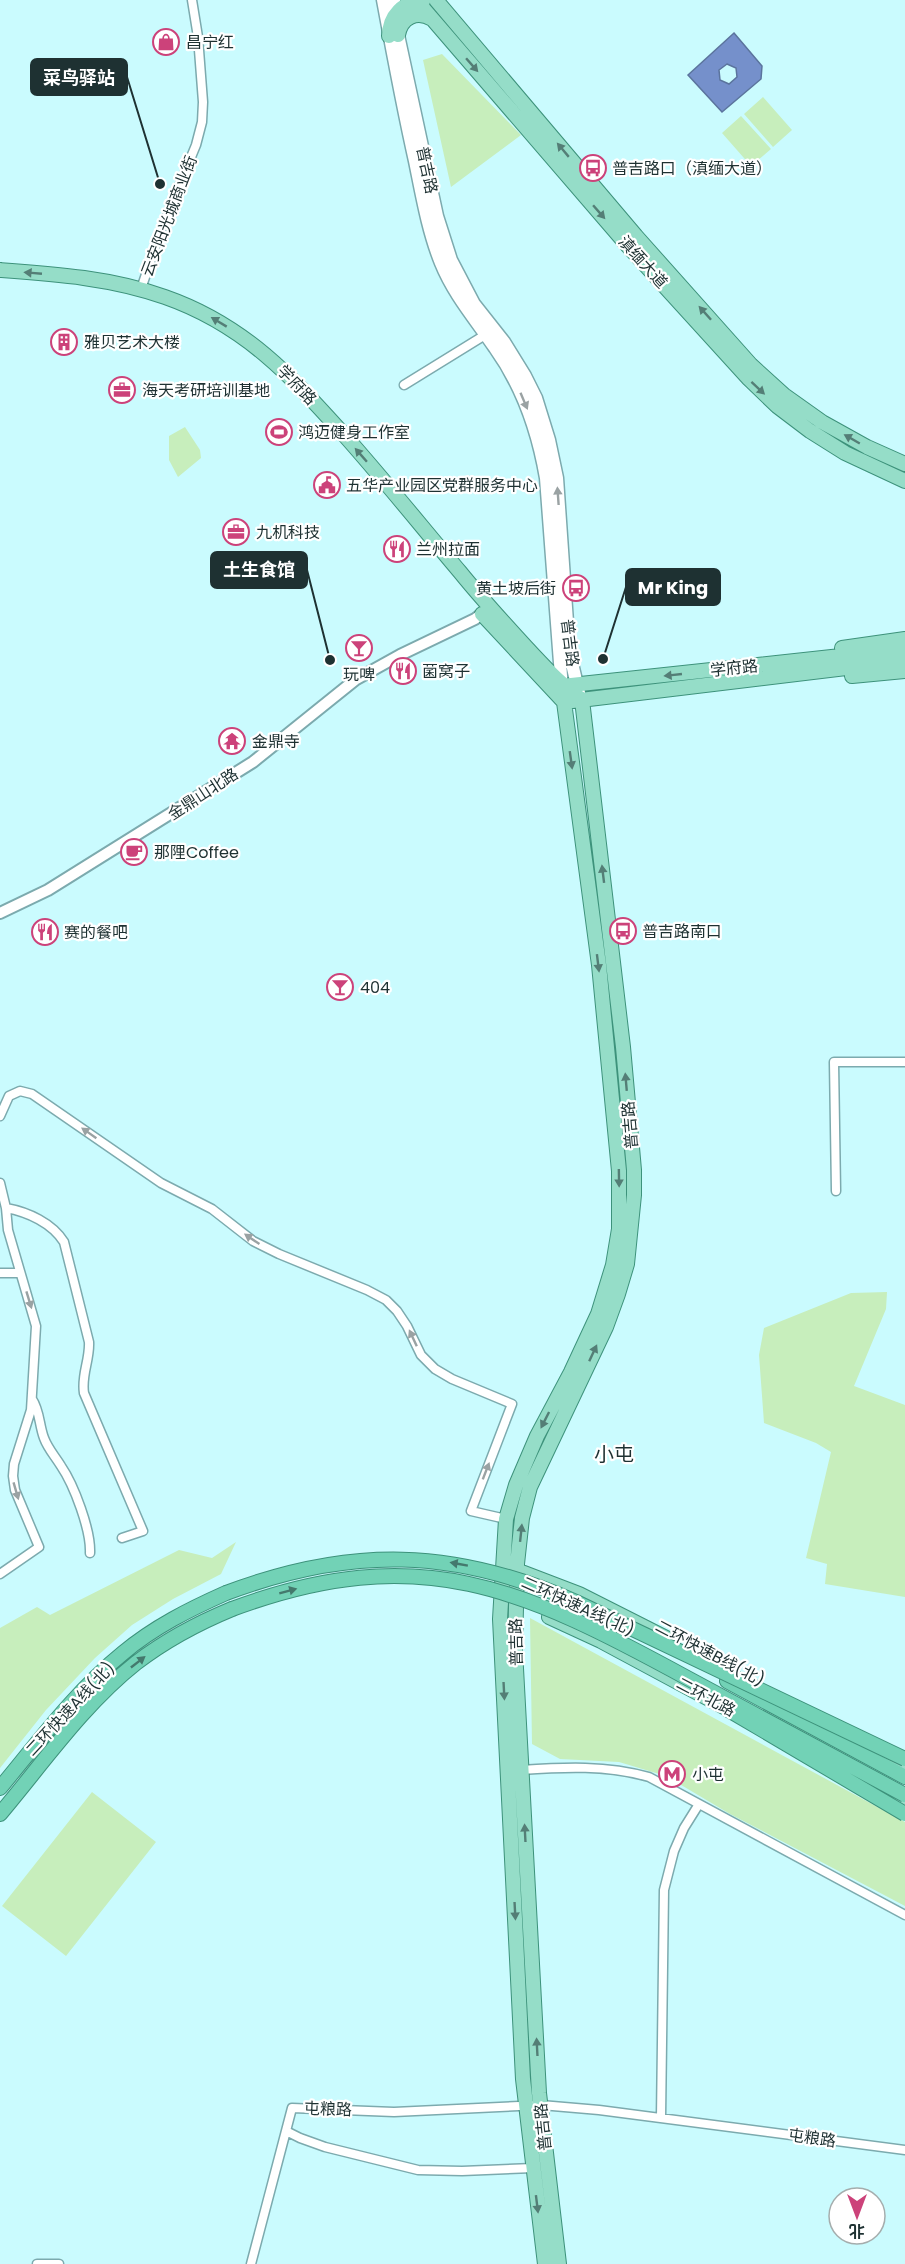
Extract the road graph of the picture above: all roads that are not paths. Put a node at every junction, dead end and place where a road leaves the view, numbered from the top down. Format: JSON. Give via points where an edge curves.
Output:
{"nodes":[{"id":1,"x":192,"y":0,"type":"edge"},
{"id":2,"x":383,"y":0,"type":"edge"},
{"id":3,"x":417,"y":1,"type":"edge"},
{"id":4,"x":439,"y":4,"type":"edge"},
{"id":5,"x":395,"y":7,"type":"edge"},
{"id":6,"x":434,"y":20,"type":"junction"},
{"id":7,"x":394,"y":35,"type":"junction"},
{"id":8,"x":0,"y":270,"type":"edge"},
{"id":9,"x":141,"y":289,"type":"junction"},
{"id":10,"x":485,"y":335,"type":"junction"},
{"id":11,"x":404,"y":385,"type":"dead end"},
{"id":12,"x":905,"y":464,"type":"edge"},
{"id":13,"x":905,"y":481,"type":"edge"},
{"id":14,"x":486,"y":610,"type":"junction"},
{"id":15,"x":905,"y":639,"type":"edge"},
{"id":16,"x":905,"y":649,"type":"edge"},
{"id":17,"x":875,"y":659,"type":"junction"},
{"id":18,"x":905,"y":661,"type":"edge"},
{"id":19,"x":774,"y":671,"type":"junction"},
{"id":20,"x":905,"y":671,"type":"edge"},
{"id":21,"x":576,"y":684,"type":"junction"},
{"id":22,"x":562,"y":686,"type":"junction"},
{"id":23,"x":582,"y":700,"type":"junction"},
{"id":24,"x":564,"y":702,"type":"junction"},
{"id":25,"x":0,"y":913,"type":"edge"},
{"id":26,"x":905,"y":1062,"type":"edge"},
{"id":27,"x":0,"y":1116,"type":"edge"},
{"id":28,"x":0,"y":1183,"type":"edge"},
{"id":29,"x":836,"y":1191,"type":"dead end"},
{"id":30,"x":6,"y":1209,"type":"junction"},
{"id":31,"x":0,"y":1273,"type":"edge"},
{"id":32,"x":20,"y":1273,"type":"junction"},
{"id":33,"x":32,"y":1398,"type":"junction"},
{"id":34,"x":506,"y":1519,"type":"junction"},
{"id":35,"x":122,"y":1538,"type":"dead end"},
{"id":36,"x":90,"y":1553,"type":"dead end"},
{"id":37,"x":510,"y":1568,"type":"junction"},
{"id":38,"x":0,"y":1574,"type":"edge"},
{"id":39,"x":502,"y":1599,"type":"junction"},
{"id":40,"x":515,"y":1604,"type":"junction"},
{"id":41,"x":594,"y":1610,"type":"junction"},
{"id":42,"x":587,"y":1625,"type":"junction"},
{"id":43,"x":905,"y":1759,"type":"edge"},
{"id":44,"x":905,"y":1767,"type":"edge"},
{"id":45,"x":521,"y":1770,"type":"junction"},
{"id":46,"x":905,"y":1777,"type":"edge"},
{"id":47,"x":0,"y":1788,"type":"edge"},
{"id":48,"x":905,"y":1796,"type":"edge"},
{"id":49,"x":699,"y":1804,"type":"junction"},
{"id":50,"x":905,"y":1805,"type":"edge"},
{"id":51,"x":0,"y":1814,"type":"edge"},
{"id":52,"x":905,"y":1814,"type":"edge"},
{"id":53,"x":905,"y":1915,"type":"edge"},
{"id":54,"x":525,"y":2104,"type":"junction"},
{"id":55,"x":541,"y":2105,"type":"junction"},
{"id":56,"x":661,"y":2118,"type":"junction"},
{"id":57,"x":286,"y":2131,"type":"junction"},
{"id":58,"x":905,"y":2150,"type":"edge"},
{"id":59,"x":533,"y":2168,"type":"junction"},
{"id":60,"x":37,"y":2264,"type":"edge"},
{"id":61,"x":59,"y":2264,"type":"edge"},
{"id":62,"x":251,"y":2264,"type":"edge"},
{"id":63,"x":544,"y":2264,"type":"edge"},
{"id":64,"x":559,"y":2264,"type":"edge"}],
"edges":[{"from":1,"to":9,"type":"street","name":"云安阳光城商业街","via":[[202,122]]},
{"from":2,"to":7,"type":"main road","name":"普吉路"},
{"from":3,"to":4,"type":"main road"},
{"from":3,"to":5,"type":"main road"},
{"from":3,"to":6,"type":"main road","name":"滇缅大道"},
{"from":12,"to":4,"type":"main road","name":"滇缅大道","one_way":true,"via":[[822,422],[751,365]]},
{"from":5,"to":7,"type":"main road","via":[[391,24]]},
{"from":6,"to":7,"type":"main road","via":[[422,15],[410,17]]},
{"from":6,"to":13,"type":"main road","name":"滇缅大道","one_way":true,"via":[[749,380],[810,431],[845,453]]},
{"from":7,"to":10,"type":"main road","name":"普吉路","via":[[427,219],[442,264]]},
{"from":21,"to":7,"type":"main road","name":"普吉路","one_way":true,"via":[[569,651],[557,478],[549,440],[525,376],[474,304],[451,260]]},
{"from":9,"to":8,"type":"main road","name":"学府路","one_way":true},
{"from":14,"to":9,"type":"main road","name":"学府路","one_way":true,"via":[[364,458],[288,374],[258,347],[220,322]]},
{"from":10,"to":11,"type":"street"},
{"from":10,"to":22,"type":"main road","name":"普吉路","one_way":true,"via":[[514,377],[540,444]]},
{"from":14,"to":22,"type":"main road","name":"学府路"},
{"from":14,"to":24,"type":"main road","name":"学府路"},
{"from":14,"to":25,"type":"street","name":"金鼎山北路","via":[[476,619],[355,680],[253,762],[48,890]]},
{"from":15,"to":19,"type":"main road","via":[[833,649]]},
{"from":16,"to":17,"type":"main road","name":"学府路"},
{"from":17,"to":18,"type":"main road","name":"学府路"},
{"from":17,"to":19,"type":"main road","name":"学府路"},
{"from":19,"to":20,"type":"main road","name":"学府路","via":[[837,677]]},
{"from":19,"to":21,"type":"main road","name":"学府路","one_way":true},
{"from":19,"to":23,"type":"main road","name":"学府路"},
{"from":21,"to":22,"type":"main road","name":"学府路"},
{"from":21,"to":23,"type":"main road","name":"普吉路"},
{"from":22,"to":23,"type":"main road","name":"学府路"},
{"from":22,"to":24,"type":"main road","name":"普吉路"},
{"from":23,"to":24,"type":"main road","name":"学府路"},
{"from":37,"to":23,"type":"main road","name":"普吉路","one_way":true,"via":[[530,1486],[610,1316],[627,1264],[632,1230],[634,1170],[629,1114]]},
{"from":24,"to":34,"type":"main road","name":"普吉路","one_way":true,"via":[[598,965],[619,1171],[619,1229],[598,1314],[537,1436]]},
{"from":26,"to":29,"type":"street","via":[[834,1062]]},
{"from":34,"to":27,"type":"street","one_way":true,"via":[[471,1511],[512,1404],[435,1369],[421,1355],[407,1326],[386,1300],[253,1240],[212,1209],[161,1183],[32,1094],[20,1091],[9,1096]]},
{"from":28,"to":30,"type":"street"},
{"from":30,"to":32,"type":"street"},
{"from":30,"to":35,"type":"street","via":[[31,1214],[64,1242],[88,1342],[84,1393],[143,1531]]},
{"from":31,"to":32,"type":"street"},
{"from":32,"to":33,"type":"street","one_way":true,"via":[[36,1326]]},
{"from":33,"to":36,"type":"street","via":[[43,1436],[65,1472],[89,1531]]},
{"from":33,"to":38,"type":"street","one_way":true,"via":[[13,1476],[39,1546]]},
{"from":34,"to":37,"type":"main road","name":"普吉路"},
{"from":37,"to":39,"type":"main road","name":"普吉路"},
{"from":37,"to":40,"type":"main road","name":"普吉路"},
{"from":37,"to":44,"type":"main road","name":"二环北路","via":[[562,1586],[616,1612]]},
{"from":39,"to":40,"type":"main road","name":"二环北路"},
{"from":39,"to":54,"type":"main road","name":"普吉路","one_way":true},
{"from":40,"to":45,"type":"main road","name":"普吉路"},
{"from":40,"to":50,"type":"main road","name":"二环北路","via":[[621,1651]]},
{"from":41,"to":43,"type":"highway","bridge":true},
{"from":41,"to":46,"type":"highway","name":"二环快速B线(北)","bridge":true},
{"from":41,"to":47,"type":"highway","name":"二环快速B线(北)","one_way":true,"bridge":true,"via":[[542,1587],[492,1571],[444,1562],[355,1561],[270,1578],[226,1593],[163,1625],[124,1652],[57,1719]]},
{"from":42,"to":48,"type":"highway","name":"二环快速A线(北)","bridge":true},
{"from":51,"to":42,"type":"highway","name":"二环快速A线(北)","one_way":true,"bridge":true,"via":[[70,1730],[135,1665],[171,1639],[232,1609],[275,1594],[357,1577],[457,1580],[536,1602]]},
{"from":42,"to":52,"type":"highway","bridge":true},
{"from":45,"to":49,"type":"street","via":[[568,1766],[625,1770],[649,1777]]},
{"from":55,"to":45,"type":"main road","name":"普吉路","one_way":true},
{"from":49,"to":53,"type":"street"},
{"from":49,"to":56,"type":"street","via":[[674,1851],[664,1890]]},
{"from":54,"to":55,"type":"street","name":"屯粮路"},
{"from":54,"to":57,"type":"street","name":"屯粮路","via":[[394,2112],[292,2108]]},
{"from":54,"to":59,"type":"main road","name":"普吉路"},
{"from":55,"to":56,"type":"street","name":"屯粮路"},
{"from":55,"to":64,"type":"main road","name":"普吉路"},
{"from":56,"to":58,"type":"street","name":"屯粮路"},
{"from":57,"to":59,"type":"street","via":[[325,2147],[418,2170]]},
{"from":57,"to":62,"type":"street","name":"屯粮路"},
{"from":59,"to":63,"type":"main road","name":"普吉路","one_way":true},
{"from":60,"to":61,"type":"street"}]}
